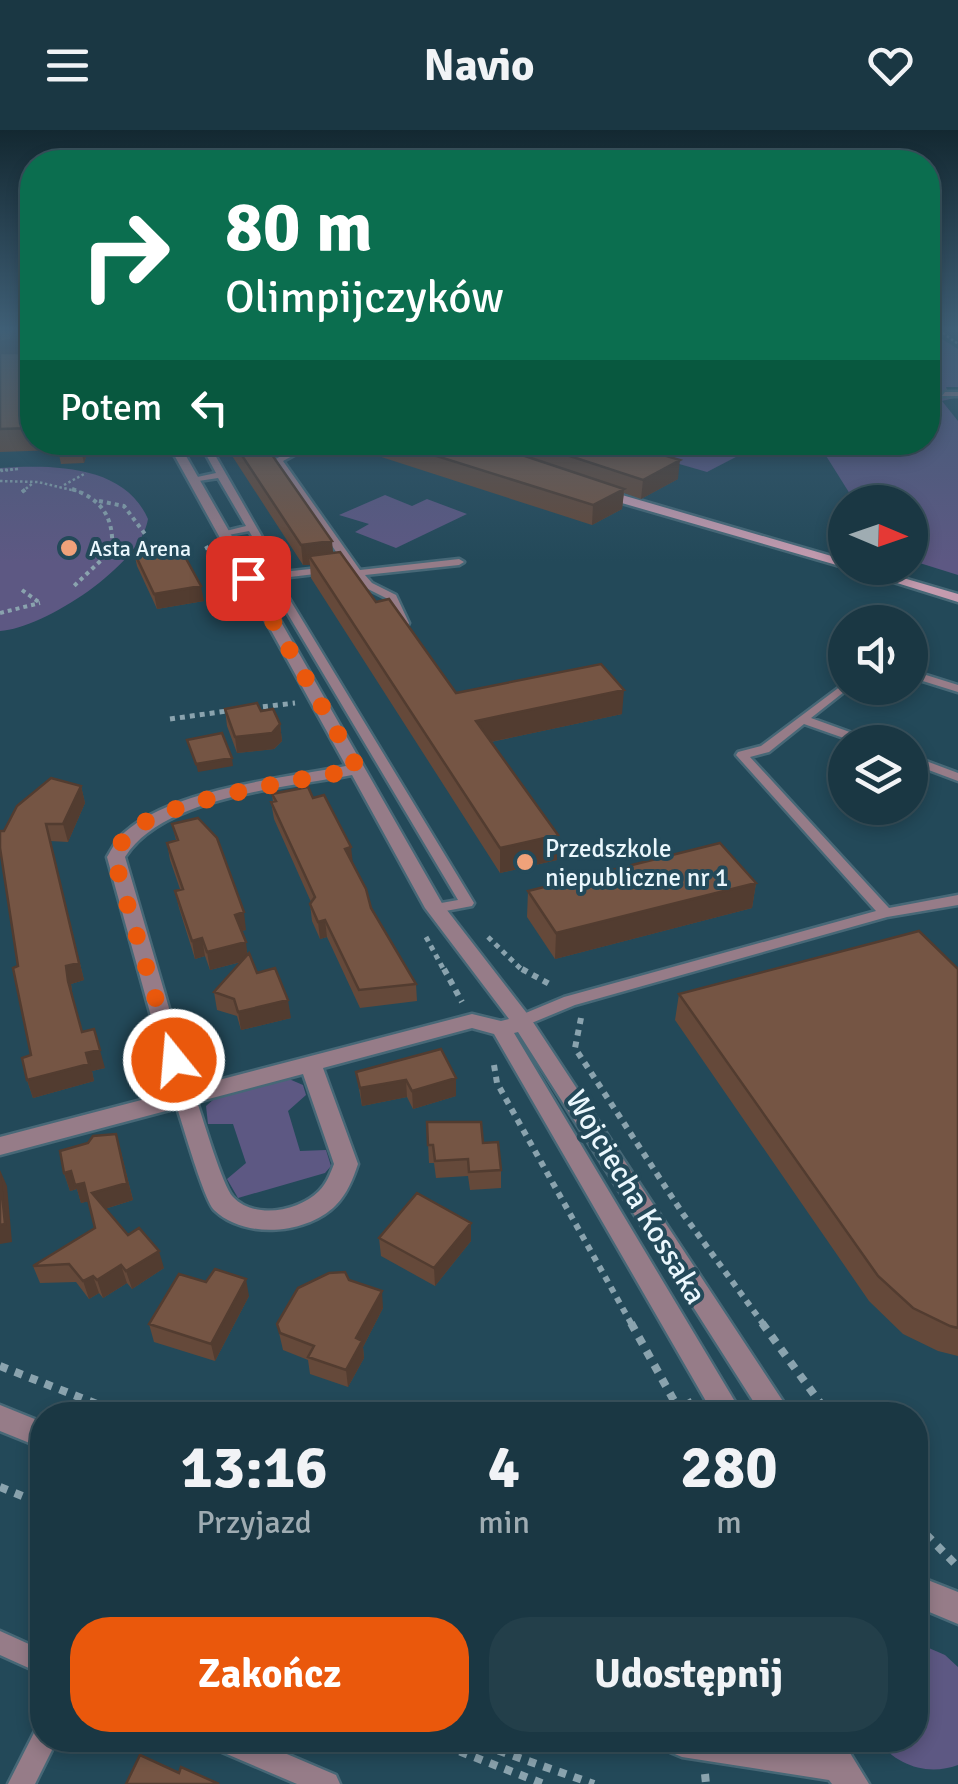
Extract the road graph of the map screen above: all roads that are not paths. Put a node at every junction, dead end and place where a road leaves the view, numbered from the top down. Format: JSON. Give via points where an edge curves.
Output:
{"nodes":[{"id":1,"x":179,"y":455,"type":"edge"},
{"id":2,"x":210,"y":455,"type":"edge"},
{"id":3,"x":288,"y":455,"type":"edge"},
{"id":4,"x":221,"y":475,"type":"junction"},
{"id":5,"x":192,"y":479,"type":"junction"},
{"id":6,"x":252,"y":528,"type":"junction"},
{"id":7,"x":223,"y":533,"type":"junction"},
{"id":8,"x":828,"y":548,"type":"edge"},
{"id":9,"x":828,"y":559,"type":"edge"},
{"id":10,"x":459,"y":562,"type":"dead end"},
{"id":11,"x":272,"y":563,"type":"dead end"},
{"id":12,"x":355,"y":570,"type":"junction"},
{"id":13,"x":928,"y":576,"type":"edge"},
{"id":14,"x":958,"y":584,"type":"edge"},
{"id":15,"x":914,"y":585,"type":"edge"},
{"id":16,"x":253,"y":586,"type":"junction"},
{"id":17,"x":958,"y":598,"type":"edge"},
{"id":18,"x":408,"y":628,"type":"edge"},
{"id":19,"x":320,"y":657,"type":"junction"},
{"id":20,"x":296,"y":662,"type":"junction"},
{"id":21,"x":928,"y":679,"type":"edge"},
{"id":22,"x":958,"y":689,"type":"edge"},
{"id":23,"x":828,"y":699,"type":"edge"},
{"id":24,"x":802,"y":720,"type":"junction"},
{"id":25,"x":828,"y":729,"type":"edge"},
{"id":26,"x":928,"y":766,"type":"edge"},
{"id":27,"x":358,"y":769,"type":"junction"},
{"id":28,"x":958,"y":777,"type":"edge"},
{"id":29,"x":954,"y":905,"type":"edge"},
{"id":30,"x":435,"y":908,"type":"junction"},
{"id":31,"x":886,"y":914,"type":"junction"},
{"id":32,"x":511,"y":1025,"type":"junction"},
{"id":33,"x":310,"y":1062,"type":"junction"},
{"id":34,"x":184,"y":1096,"type":"junction"},
{"id":35,"x":0,"y":1146,"type":"edge"},
{"id":36,"x":722,"y":1402,"type":"edge"},
{"id":37,"x":769,"y":1402,"type":"edge"},
{"id":38,"x":0,"y":1418,"type":"edge"},
{"id":39,"x":30,"y":1430,"type":"edge"},
{"id":40,"x":928,"y":1595,"type":"edge"},
{"id":41,"x":958,"y":1608,"type":"edge"},
{"id":42,"x":0,"y":1643,"type":"edge"},
{"id":43,"x":30,"y":1657,"type":"edge"},
{"id":44,"x":38,"y":1752,"type":"edge"},
{"id":45,"x":252,"y":1752,"type":"edge"},
{"id":46,"x":762,"y":1752,"type":"edge"},
{"id":47,"x":836,"y":1763,"type":"edge"},
{"id":48,"x":21,"y":1784,"type":"edge"},
{"id":49,"x":327,"y":1784,"type":"edge"}],
"edges":[{"from":1,"to":5,"type":"street","name":"Wojciecha Kossaka"},
{"from":2,"to":4,"type":"lane"},
{"from":3,"to":12,"type":"lane","via":[[278,460]]},
{"from":4,"to":5,"type":"lane"},
{"from":4,"to":6,"type":"lane"},
{"from":5,"to":7,"type":"street","name":"Wojciecha Kossaka"},
{"from":6,"to":7,"type":"lane"},
{"from":6,"to":11,"type":"lane"},
{"from":7,"to":16,"type":"street","name":"Wojciecha Kossaka"},
{"from":8,"to":9,"type":"main road","via":[[588,484]]},
{"from":10,"to":12,"type":"lane"},
{"from":12,"to":16,"type":"lane"},
{"from":12,"to":18,"type":"lane","via":[[392,597]]},
{"from":13,"to":14,"type":"main road"},
{"from":15,"to":17,"type":"main road"},
{"from":16,"to":19,"type":"lane","via":[[280,590]]},
{"from":16,"to":20,"type":"street","name":"Wojciecha Kossaka"},
{"from":19,"to":20,"type":"lane"},
{"from":19,"to":30,"type":"lane","via":[[467,904]]},
{"from":20,"to":27,"type":"street","name":"Wojciecha Kossaka"},
{"from":21,"to":22,"type":"lane"},
{"from":23,"to":24,"type":"lane"},
{"from":24,"to":25,"type":"lane"},
{"from":24,"to":31,"type":"lane","via":[[742,756]]},
{"from":26,"to":28,"type":"lane"},
{"from":27,"to":30,"type":"street","name":"Wojciecha Kossaka"},
{"from":27,"to":34,"type":"street","via":[[170,810],[140,824],[120,844],[115,861]]},
{"from":29,"to":31,"type":"lane"},
{"from":30,"to":32,"type":"street","name":"Wojciecha Kossaka"},
{"from":31,"to":32,"type":"lane","via":[[570,1001]]},
{"from":32,"to":33,"type":"street","via":[[472,1021]]},
{"from":32,"to":36,"type":"street","name":"Wojciecha Kossaka"},
{"from":32,"to":37,"type":"street","name":"Wojciecha Kossaka"},
{"from":33,"to":34,"type":"street"},
{"from":33,"to":34,"type":"street","via":[[346,1164],[333,1193],[297,1217],[252,1219],[222,1202]]},
{"from":34,"to":35,"type":"street"},
{"from":38,"to":39,"type":"street"},
{"from":40,"to":41,"type":"street"},
{"from":42,"to":43,"type":"lane"},
{"from":44,"to":48,"type":"lane"},
{"from":45,"to":49,"type":"lane"},
{"from":46,"to":47,"type":"street"}]}
